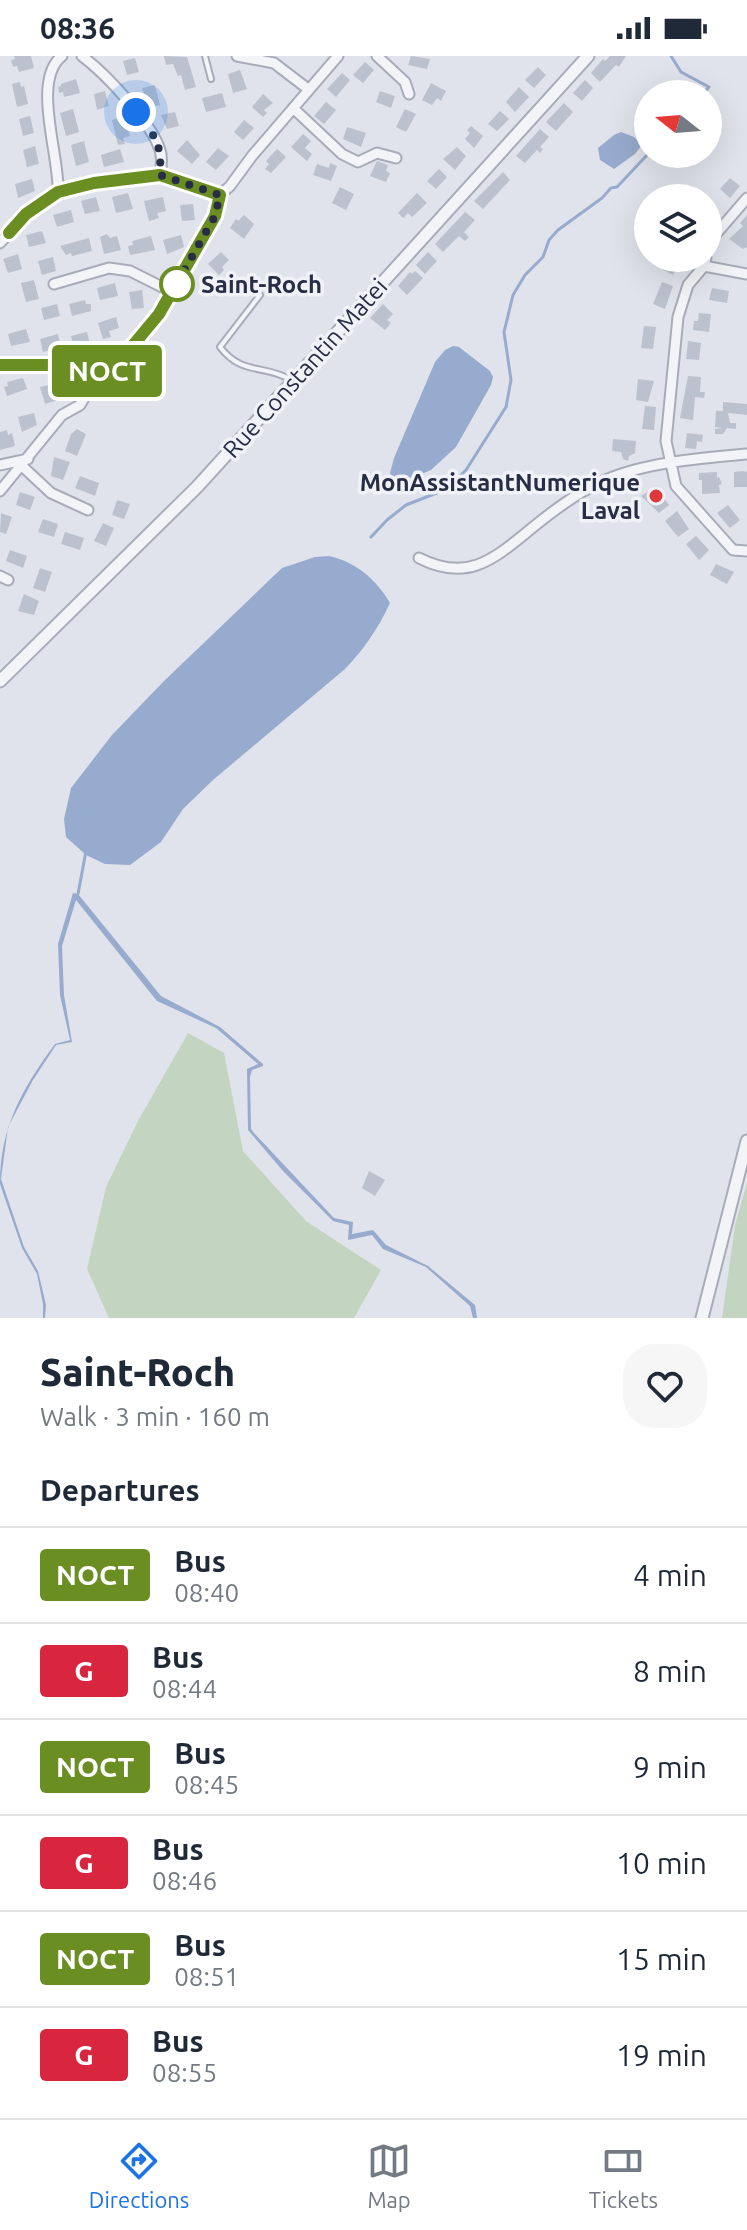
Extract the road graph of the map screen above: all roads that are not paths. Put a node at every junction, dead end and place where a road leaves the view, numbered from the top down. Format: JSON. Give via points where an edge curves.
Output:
{"nodes":[{"id":1,"x":62,"y":56,"type":"edge"},
{"id":2,"x":82,"y":56,"type":"edge"},
{"id":3,"x":205,"y":56,"type":"edge"},
{"id":4,"x":237,"y":56,"type":"edge"},
{"id":5,"x":338,"y":56,"type":"edge"},
{"id":6,"x":377,"y":56,"type":"edge"},
{"id":7,"x":588,"y":56,"type":"edge"},
{"id":8,"x":211,"y":79,"type":"dead end"},
{"id":9,"x":308,"y":89,"type":"junction"},
{"id":10,"x":409,"y":94,"type":"dead end"},
{"id":11,"x":293,"y":108,"type":"junction"},
{"id":12,"x":396,"y":158,"type":"dead end"},
{"id":13,"x":160,"y":175,"type":"junction"},
{"id":14,"x":58,"y":192,"type":"junction"},
{"id":15,"x":220,"y":195,"type":"junction"},
{"id":16,"x":747,"y":198,"type":"edge"},
{"id":17,"x":722,"y":227,"type":"edge"},
{"id":18,"x":0,"y":243,"type":"edge"},
{"id":19,"x":722,"y":267,"type":"edge"},
{"id":20,"x":698,"y":272,"type":"edge"},
{"id":21,"x":747,"y":274,"type":"edge"},
{"id":22,"x":54,"y":284,"type":"dead end"},
{"id":23,"x":172,"y":292,"type":"junction"},
{"id":24,"x":260,"y":295,"type":"dead end"},
{"id":25,"x":0,"y":365,"type":"edge"},
{"id":26,"x":97,"y":376,"type":"junction"},
{"id":27,"x":294,"y":382,"type":"junction"},
{"id":28,"x":747,"y":454,"type":"edge"},
{"id":29,"x":25,"y":462,"type":"junction"},
{"id":30,"x":671,"y":464,"type":"junction"},
{"id":31,"x":0,"y":465,"type":"edge"},
{"id":32,"x":0,"y":491,"type":"edge"},
{"id":33,"x":88,"y":510,"type":"dead end"},
{"id":34,"x":747,"y":551,"type":"edge"},
{"id":35,"x":419,"y":558,"type":"dead end"},
{"id":36,"x":0,"y":681,"type":"edge"},
{"id":37,"x":747,"y":1141,"type":"edge"},
{"id":38,"x":702,"y":1318,"type":"edge"}],
"edges":[{"from":1,"to":14,"type":"street","via":[[49,77],[48,110]]},
{"from":2,"to":13,"type":"street","via":[[107,77],[155,135],[162,154]]},
{"from":3,"to":8,"type":"lane"},
{"from":4,"to":9,"type":"street","via":[[274,63]]},
{"from":5,"to":9,"type":"street"},
{"from":6,"to":10,"type":"street","via":[[405,82]]},
{"from":7,"to":27,"type":"street","name":"Rue Constantin Matei"},
{"from":9,"to":11,"type":"street"},
{"from":11,"to":12,"type":"street","via":[[342,154],[358,162],[377,153]]},
{"from":11,"to":15,"type":"street"},
{"from":13,"to":14,"type":"street"},
{"from":13,"to":15,"type":"street"},
{"from":14,"to":18,"type":"street","via":[[26,214]]},
{"from":15,"to":23,"type":"street","via":[[215,216]]},
{"from":16,"to":17,"type":"street"},
{"from":19,"to":21,"type":"street"},
{"from":20,"to":30,"type":"street","via":[[678,317],[666,441]]},
{"from":22,"to":23,"type":"street","via":[[109,268],[130,271]]},
{"from":23,"to":26,"type":"street","via":[[114,368]]},
{"from":24,"to":27,"type":"lane","via":[[220,347],[230,361],[257,372],[276,371]]},
{"from":25,"to":26,"type":"street","via":[[80,365]]},
{"from":26,"to":29,"type":"street","via":[[80,405],[62,415]]},
{"from":27,"to":36,"type":"street","name":"Rue Constantin Matei","via":[[197,487]]},
{"from":28,"to":30,"type":"street"},
{"from":29,"to":31,"type":"street"},
{"from":29,"to":32,"type":"street"},
{"from":29,"to":33,"type":"street","via":[[51,493]]},
{"from":30,"to":34,"type":"street","via":[[676,486],[733,550]]},
{"from":30,"to":35,"type":"street","via":[[604,481],[482,563],[437,567]]},
{"from":37,"to":38,"type":"street"}]}
